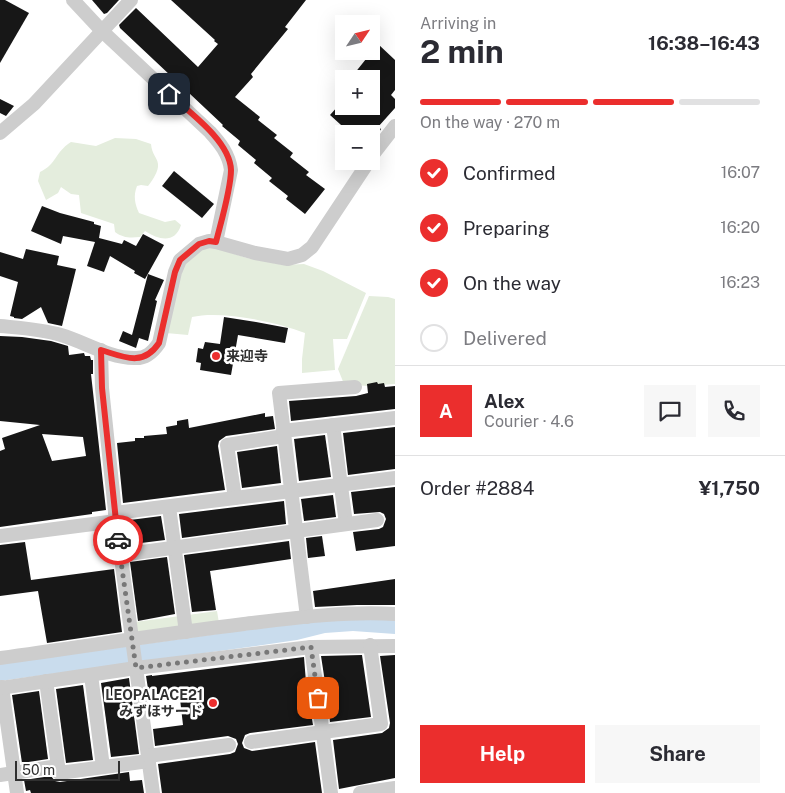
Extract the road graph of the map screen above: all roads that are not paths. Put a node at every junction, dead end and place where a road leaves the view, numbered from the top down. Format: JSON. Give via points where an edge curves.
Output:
{"nodes":[{"id":1,"x":73,"y":0,"type":"edge"},
{"id":2,"x":131,"y":0,"type":"edge"},
{"id":3,"x":101,"y":30,"type":"junction"},
{"id":4,"x":395,"y":126,"type":"edge"},
{"id":5,"x":0,"y":133,"type":"edge"},
{"id":6,"x":380,"y":145,"type":"edge"},
{"id":7,"x":362,"y":170,"type":"edge"},
{"id":8,"x":216,"y":242,"type":"junction"},
{"id":9,"x":0,"y":326,"type":"edge"},
{"id":10,"x":101,"y":350,"type":"junction"},
{"id":11,"x":355,"y":387,"type":"dead end"},
{"id":12,"x":395,"y":418,"type":"edge"},
{"id":13,"x":333,"y":425,"type":"junction"},
{"id":14,"x":284,"y":434,"type":"junction"},
{"id":15,"x":395,"y":478,"type":"edge"},
{"id":16,"x":341,"y":485,"type":"junction"},
{"id":17,"x":291,"y":491,"type":"junction"},
{"id":18,"x":235,"y":498,"type":"junction"},
{"id":19,"x":169,"y":507,"type":"junction"},
{"id":20,"x":116,"y":518,"type":"junction"},
{"id":21,"x":377,"y":520,"type":"dead end"},
{"id":22,"x":346,"y":524,"type":"junction"},
{"id":23,"x":296,"y":531,"type":"junction"},
{"id":24,"x":0,"y":536,"type":"edge"},
{"id":25,"x":174,"y":548,"type":"junction"},
{"id":26,"x":120,"y":555,"type":"junction"},
{"id":27,"x":395,"y":614,"type":"edge"},
{"id":28,"x":306,"y":617,"type":"junction"},
{"id":29,"x":186,"y":632,"type":"junction"},
{"id":30,"x":131,"y":639,"type":"junction"},
{"id":31,"x":370,"y":645,"type":"junction"},
{"id":32,"x":395,"y":646,"type":"edge"},
{"id":33,"x":311,"y":647,"type":"junction"},
{"id":34,"x":0,"y":658,"type":"edge"},
{"id":35,"x":136,"y":668,"type":"junction"},
{"id":36,"x":91,"y":675,"type":"junction"},
{"id":37,"x":46,"y":681,"type":"junction"},
{"id":38,"x":1,"y":687,"type":"edge"},
{"id":39,"x":323,"y":732,"type":"junction"},
{"id":40,"x":250,"y":742,"type":"dead end"},
{"id":41,"x":229,"y":745,"type":"dead end"},
{"id":42,"x":148,"y":759,"type":"junction"},
{"id":43,"x":58,"y":766,"type":"junction"},
{"id":44,"x":103,"y":767,"type":"junction"},
{"id":45,"x":14,"y":773,"type":"junction"},
{"id":46,"x":0,"y":775,"type":"edge"},
{"id":47,"x":395,"y":788,"type":"edge"},
{"id":48,"x":17,"y":793,"type":"edge"},
{"id":49,"x":153,"y":793,"type":"edge"},
{"id":50,"x":331,"y":793,"type":"edge"},
{"id":51,"x":360,"y":793,"type":"edge"}],
"edges":[{"from":1,"to":3,"type":"street"},
{"from":2,"to":3,"type":"street"},
{"from":3,"to":5,"type":"street","via":[[34,104]]},
{"from":3,"to":8,"type":"street","via":[[222,145],[231,170]]},
{"from":4,"to":6,"type":"street"},
{"from":7,"to":8,"type":"street","via":[[312,247],[302,255],[288,259]]},
{"from":8,"to":10,"type":"street","via":[[199,244],[180,260],[159,343],[153,352],[136,359]]},
{"from":9,"to":10,"type":"street","via":[[53,333]]},
{"from":10,"to":20,"type":"street"},
{"from":11,"to":14,"type":"street","via":[[279,393]]},
{"from":12,"to":13,"type":"street"},
{"from":13,"to":14,"type":"street"},
{"from":13,"to":16,"type":"street"},
{"from":14,"to":17,"type":"street"},
{"from":14,"to":18,"type":"street","via":[[228,445]]},
{"from":15,"to":16,"type":"street"},
{"from":16,"to":17,"type":"street"},
{"from":16,"to":22,"type":"street"},
{"from":17,"to":18,"type":"street"},
{"from":17,"to":23,"type":"street"},
{"from":18,"to":19,"type":"street"},
{"from":19,"to":20,"type":"street"},
{"from":19,"to":25,"type":"street"},
{"from":20,"to":24,"type":"street"},
{"from":20,"to":26,"type":"street"},
{"from":21,"to":22,"type":"street"},
{"from":22,"to":23,"type":"street"},
{"from":23,"to":25,"type":"street"},
{"from":23,"to":28,"type":"street"},
{"from":25,"to":26,"type":"street"},
{"from":25,"to":29,"type":"street"},
{"from":26,"to":30,"type":"street"},
{"from":27,"to":28,"type":"street"},
{"from":28,"to":29,"type":"street"},
{"from":29,"to":30,"type":"street"},
{"from":30,"to":34,"type":"street"},
{"from":30,"to":35,"type":"street"},
{"from":31,"to":32,"type":"street"},
{"from":31,"to":33,"type":"street"},
{"from":31,"to":39,"type":"street","via":[[381,724]]},
{"from":33,"to":35,"type":"street"},
{"from":33,"to":39,"type":"street"},
{"from":35,"to":36,"type":"street"},
{"from":35,"to":42,"type":"street"},
{"from":36,"to":37,"type":"street"},
{"from":36,"to":44,"type":"street"},
{"from":37,"to":38,"type":"street"},
{"from":37,"to":43,"type":"street"},
{"from":38,"to":45,"type":"street"},
{"from":39,"to":40,"type":"street"},
{"from":39,"to":50,"type":"street"},
{"from":41,"to":42,"type":"street"},
{"from":42,"to":44,"type":"street"},
{"from":42,"to":49,"type":"street"},
{"from":43,"to":44,"type":"street","via":[[59,773]]},
{"from":43,"to":45,"type":"street"},
{"from":45,"to":46,"type":"street"},
{"from":45,"to":48,"type":"street"},
{"from":47,"to":51,"type":"street"}]}
